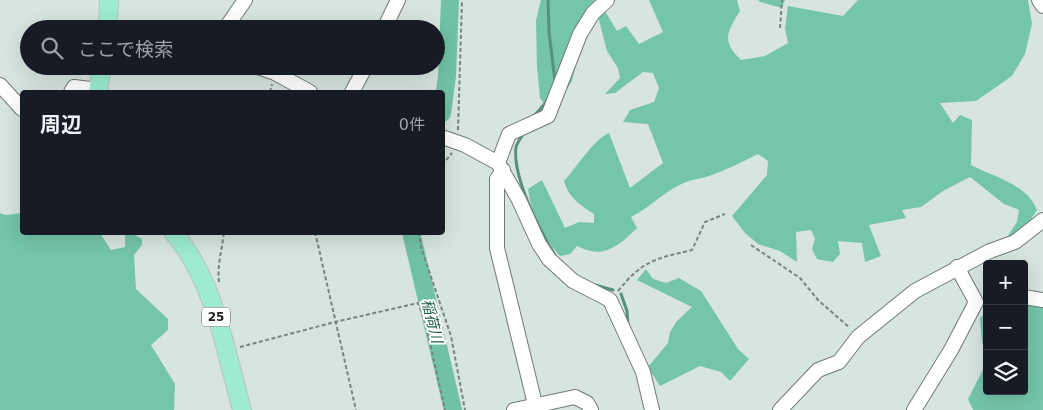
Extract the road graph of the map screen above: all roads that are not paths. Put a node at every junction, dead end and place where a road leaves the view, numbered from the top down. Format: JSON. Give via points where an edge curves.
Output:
{"nodes":[{"id":1,"x":108,"y":0,"type":"edge"},
{"id":2,"x":245,"y":0,"type":"edge"},
{"id":3,"x":398,"y":0,"type":"edge"},
{"id":4,"x":607,"y":0,"type":"edge"},
{"id":5,"x":1038,"y":0,"type":"edge"},
{"id":6,"x":1043,"y":6,"type":"edge"},
{"id":7,"x":108,"y":20,"type":"edge"},
{"id":8,"x":231,"y":20,"type":"edge"},
{"id":9,"x":388,"y":20,"type":"edge"},
{"id":10,"x":101,"y":75,"type":"edge"},
{"id":11,"x":280,"y":75,"type":"edge"},
{"id":12,"x":361,"y":75,"type":"edge"},
{"id":13,"x":0,"y":85,"type":"edge"},
{"id":14,"x":72,"y":90,"type":"edge"},
{"id":15,"x":88,"y":90,"type":"edge"},
{"id":16,"x":98,"y":90,"type":"edge"},
{"id":17,"x":306,"y":90,"type":"edge"},
{"id":18,"x":353,"y":90,"type":"edge"},
{"id":19,"x":20,"y":107,"type":"edge"},
{"id":20,"x":445,"y":138,"type":"edge"},
{"id":21,"x":500,"y":167,"type":"junction"},
{"id":22,"x":1043,"y":220,"type":"edge"},
{"id":23,"x":175,"y":235,"type":"edge"},
{"id":24,"x":957,"y":267,"type":"junction"},
{"id":25,"x":1028,"y":298,"type":"edge"},
{"id":26,"x":1043,"y":300,"type":"edge"},
{"id":27,"x":981,"y":301,"type":"edge"},
{"id":28,"x":535,"y":404,"type":"junction"},
{"id":29,"x":242,"y":410,"type":"edge"},
{"id":30,"x":514,"y":410,"type":"edge"},
{"id":31,"x":591,"y":410,"type":"edge"},
{"id":32,"x":652,"y":410,"type":"edge"},
{"id":33,"x":780,"y":410,"type":"edge"},
{"id":34,"x":914,"y":410,"type":"edge"}],
"edges":[{"from":1,"to":7,"type":"main road"},
{"from":2,"to":8,"type":"street"},
{"from":3,"to":9,"type":"street"},
{"from":4,"to":21,"type":"street","via":[[593,13],[580,34],[548,116],[509,134]]},
{"from":5,"to":6,"type":"street"},
{"from":10,"to":16,"type":"main road"},
{"from":11,"to":17,"type":"street"},
{"from":12,"to":18,"type":"street"},
{"from":13,"to":19,"type":"street"},
{"from":14,"to":15,"type":"street","via":[[74,87]]},
{"from":20,"to":21,"type":"street"},
{"from":21,"to":28,"type":"street","via":[[497,179],[497,248]]},
{"from":21,"to":32,"type":"street","via":[[549,259],[573,281],[610,300],[643,372]]},
{"from":22,"to":24,"type":"street","via":[[1015,242]]},
{"from":23,"to":29,"type":"main road","number":"25","via":[[201,274],[214,307]]},
{"from":24,"to":27,"type":"street"},
{"from":24,"to":33,"type":"street","via":[[915,290],[860,336],[839,362],[818,370]]},
{"from":25,"to":26,"type":"street"},
{"from":27,"to":34,"type":"street"},
{"from":28,"to":30,"type":"street"},
{"from":28,"to":31,"type":"street","via":[[575,397],[587,403]]}]}
